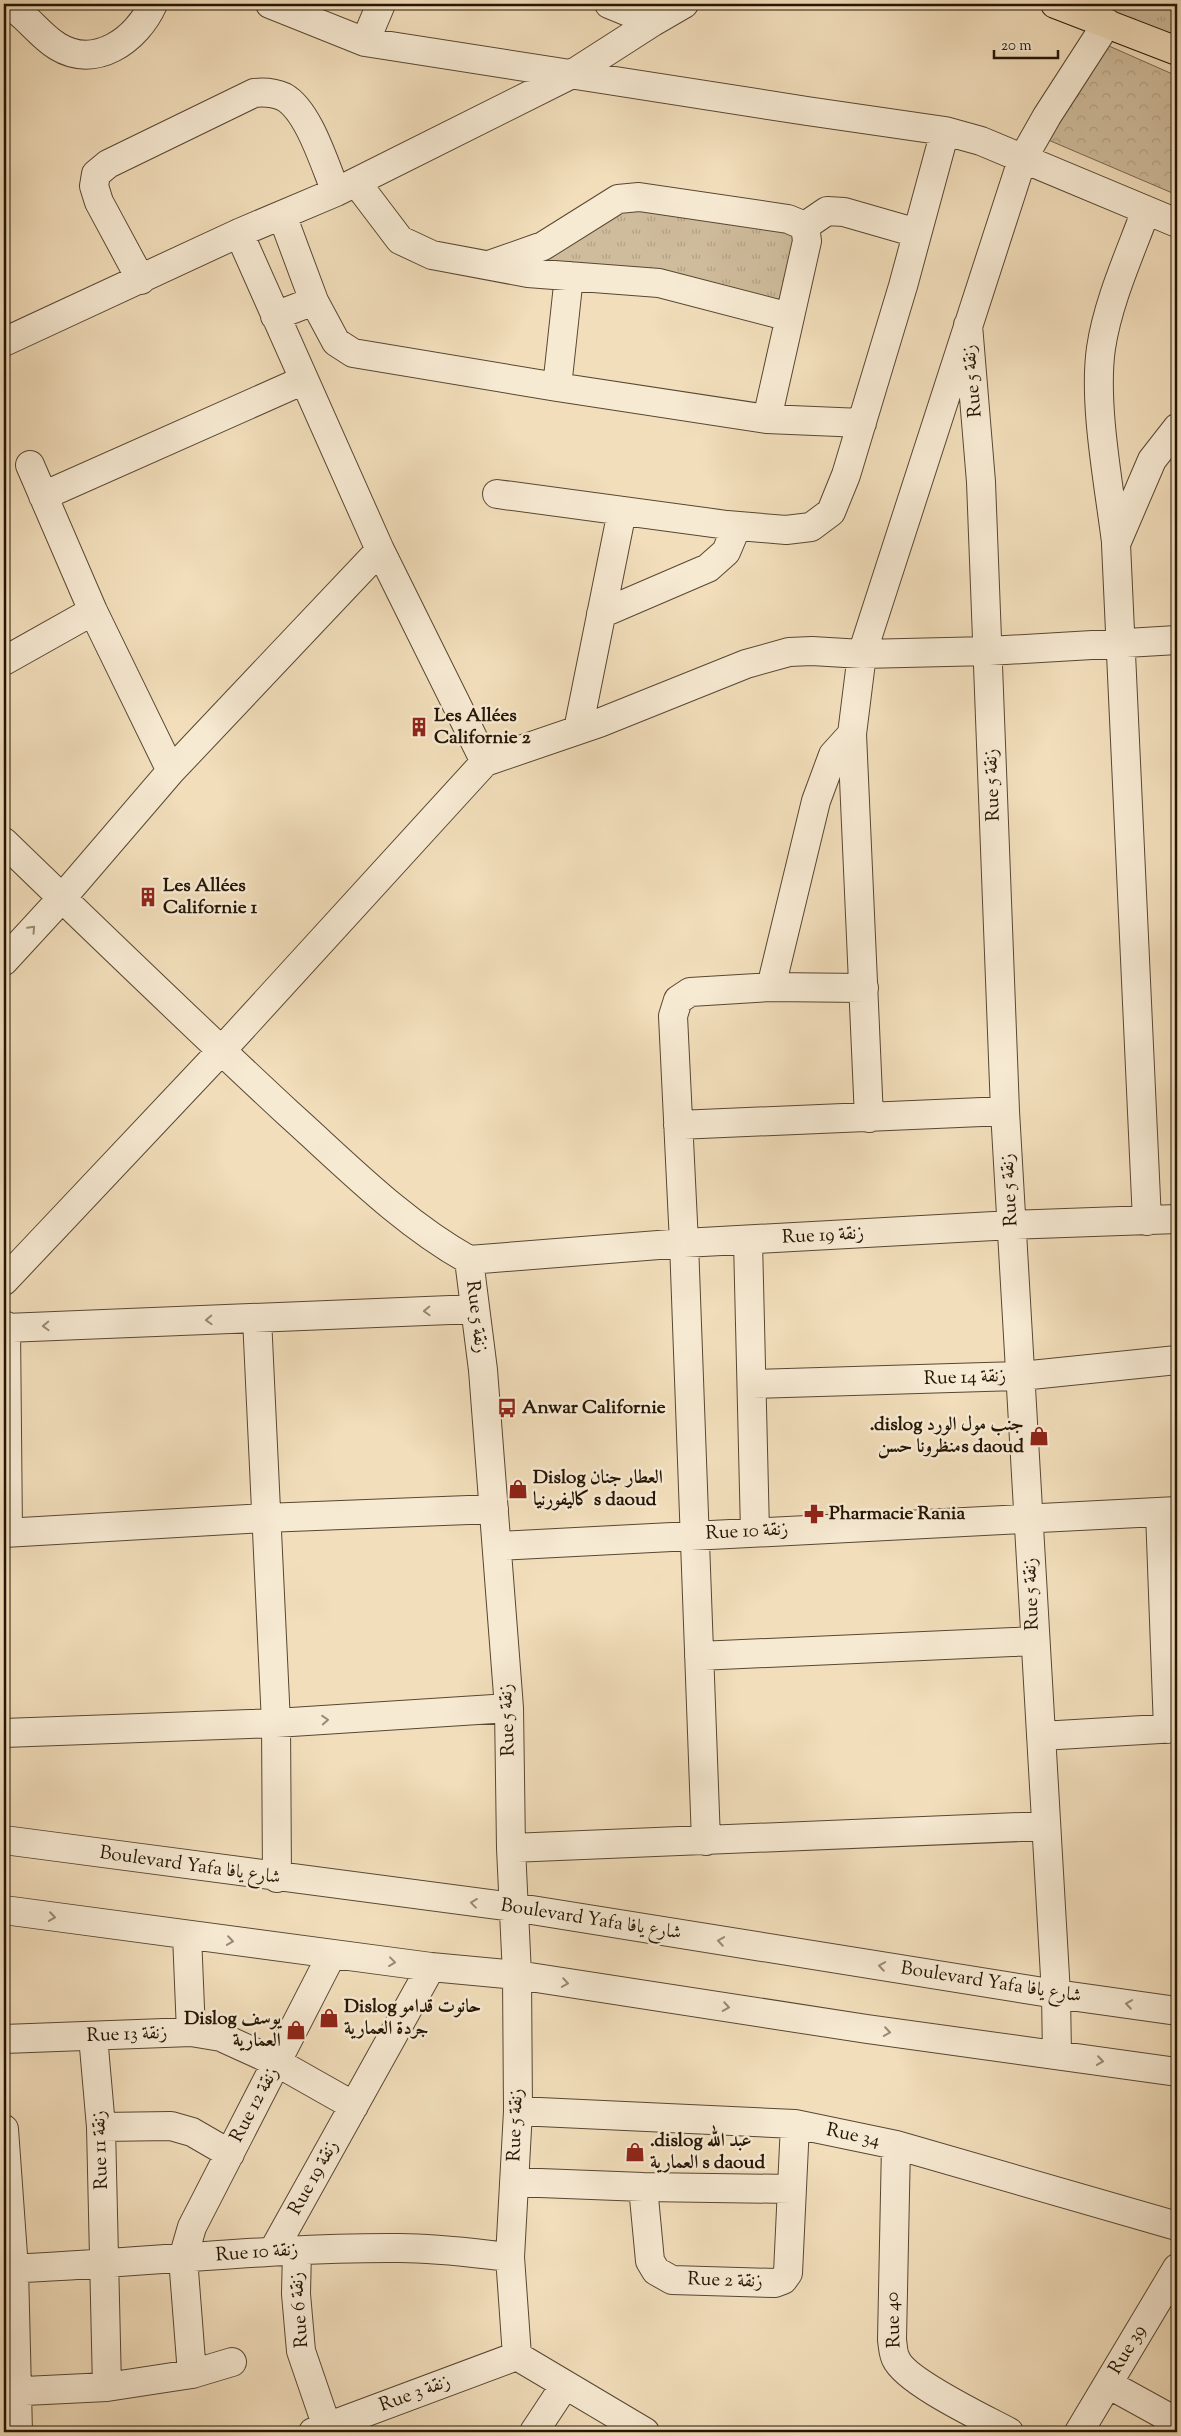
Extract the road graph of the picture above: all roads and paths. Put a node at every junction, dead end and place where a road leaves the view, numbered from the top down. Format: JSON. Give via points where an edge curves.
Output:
{"nodes":[{"id":1,"x":7,"y":4,"type":"edge"},
{"id":2,"x":153,"y":4,"type":"edge"},
{"id":3,"x":270,"y":4,"type":"edge"},
{"id":4,"x":381,"y":4,"type":"edge"},
{"id":5,"x":609,"y":4,"type":"edge"},
{"id":6,"x":684,"y":4,"type":"edge"},
{"id":7,"x":1055,"y":4,"type":"edge"},
{"id":8,"x":653,"y":22,"type":"junction"},
{"id":9,"x":1107,"y":23,"type":"junction"},
{"id":10,"x":365,"y":42,"type":"junction"},
{"id":11,"x":1177,"y":51,"type":"edge"},
{"id":12,"x":572,"y":74,"type":"junction"},
{"id":13,"x":945,"y":131,"type":"junction"},
{"id":14,"x":1022,"y":160,"type":"junction"},
{"id":15,"x":346,"y":187,"type":"junction"},
{"id":16,"x":1146,"y":210,"type":"junction"},
{"id":17,"x":282,"y":215,"type":"junction"},
{"id":18,"x":1177,"y":223,"type":"edge"},
{"id":19,"x":805,"y":226,"type":"junction"},
{"id":20,"x":918,"y":232,"type":"junction"},
{"id":21,"x":239,"y":233,"type":"junction"},
{"id":22,"x":489,"y":265,"type":"junction"},
{"id":23,"x":569,"y":276,"type":"junction"},
{"id":24,"x":141,"y":280,"type":"junction"},
{"id":25,"x":314,"y":302,"type":"junction"},
{"id":26,"x":276,"y":316,"type":"junction"},
{"id":27,"x":790,"y":317,"type":"junction"},
{"id":28,"x":968,"y":325,"type":"junction"},
{"id":29,"x":4,"y":342,"type":"edge"},
{"id":30,"x":304,"y":380,"type":"junction"},
{"id":31,"x":558,"y":387,"type":"junction"},
{"id":32,"x":767,"y":419,"type":"junction"},
{"id":33,"x":862,"y":423,"type":"junction"},
{"id":34,"x":1177,"y":428,"type":"edge"},
{"id":35,"x":30,"y":465,"type":"dead end"},
{"id":36,"x":497,"y":494,"type":"dead end"},
{"id":37,"x":43,"y":496,"type":"junction"},
{"id":38,"x":622,"y":511,"type":"junction"},
{"id":39,"x":737,"y":526,"type":"junction"},
{"id":40,"x":1116,"y":544,"type":"junction"},
{"id":41,"x":380,"y":550,"type":"junction"},
{"id":42,"x":93,"y":610,"type":"junction"},
{"id":43,"x":601,"y":614,"type":"junction"},
{"id":44,"x":1177,"y":640,"type":"edge"},
{"id":45,"x":1119,"y":644,"type":"junction"},
{"id":46,"x":989,"y":650,"type":"junction"},
{"id":47,"x":862,"y":654,"type":"junction"},
{"id":48,"x":4,"y":661,"type":"edge"},
{"id":49,"x":578,"y":730,"type":"junction"},
{"id":50,"x":852,"y":734,"type":"junction"},
{"id":51,"x":484,"y":762,"type":"junction"},
{"id":52,"x":171,"y":771,"type":"junction"},
{"id":53,"x":4,"y":842,"type":"edge"},
{"id":54,"x":62,"y":898,"type":"junction"},
{"id":55,"x":4,"y":961,"type":"edge"},
{"id":56,"x":772,"y":987,"type":"junction"},
{"id":57,"x":864,"y":988,"type":"junction"},
{"id":58,"x":221,"y":1051,"type":"junction"},
{"id":59,"x":1005,"y":1111,"type":"junction"},
{"id":60,"x":869,"y":1118,"type":"junction"},
{"id":61,"x":678,"y":1126,"type":"junction"},
{"id":62,"x":1177,"y":1219,"type":"edge"},
{"id":63,"x":1147,"y":1221,"type":"junction"},
{"id":64,"x":1012,"y":1226,"type":"junction"},
{"id":65,"x":748,"y":1241,"type":"junction"},
{"id":66,"x":684,"y":1244,"type":"junction"},
{"id":67,"x":469,"y":1260,"type":"junction"},
{"id":68,"x":4,"y":1282,"type":"edge"},
{"id":69,"x":476,"y":1309,"type":"junction"},
{"id":70,"x":257,"y":1318,"type":"junction"},
{"id":71,"x":5,"y":1326,"type":"edge"},
{"id":72,"x":1177,"y":1360,"type":"edge"},
{"id":73,"x":1021,"y":1376,"type":"junction"},
{"id":74,"x":752,"y":1384,"type":"junction"},
{"id":75,"x":494,"y":1509,"type":"junction"},
{"id":76,"x":1169,"y":1511,"type":"edge"},
{"id":77,"x":265,"y":1518,"type":"junction"},
{"id":78,"x":1030,"y":1518,"type":"junction"},
{"id":79,"x":755,"y":1532,"type":"junction"},
{"id":80,"x":6,"y":1533,"type":"edge"},
{"id":81,"x":694,"y":1535,"type":"junction"},
{"id":82,"x":497,"y":1546,"type":"junction"},
{"id":83,"x":1034,"y":1640,"type":"junction"},
{"id":84,"x":699,"y":1656,"type":"junction"},
{"id":85,"x":508,"y":1708,"type":"junction"},
{"id":86,"x":276,"y":1723,"type":"junction"},
{"id":87,"x":1173,"y":1728,"type":"edge"},
{"id":88,"x":4,"y":1733,"type":"edge"},
{"id":89,"x":1041,"y":1736,"type":"junction"},
{"id":90,"x":1045,"y":1826,"type":"junction"},
{"id":91,"x":4,"y":1840,"type":"edge"},
{"id":92,"x":706,"y":1841,"type":"junction"},
{"id":93,"x":511,"y":1848,"type":"junction"},
{"id":94,"x":277,"y":1878,"type":"junction"},
{"id":95,"x":513,"y":1908,"type":"junction"},
{"id":96,"x":4,"y":1910,"type":"edge"},
{"id":97,"x":187,"y":1935,"type":"junction"},
{"id":98,"x":332,"y":1954,"type":"junction"},
{"id":99,"x":431,"y":1967,"type":"junction"},
{"id":100,"x":517,"y":1975,"type":"junction"},
{"id":101,"x":1056,"y":1994,"type":"junction"},
{"id":102,"x":1177,"y":2011,"type":"edge"},
{"id":103,"x":191,"y":2032,"type":"junction"},
{"id":104,"x":93,"y":2036,"type":"junction"},
{"id":105,"x":4,"y":2039,"type":"edge"},
{"id":106,"x":1056,"y":2055,"type":"junction"},
{"id":107,"x":278,"y":2063,"type":"junction"},
{"id":108,"x":1177,"y":2072,"type":"edge"},
{"id":109,"x":354,"y":2106,"type":"junction"},
{"id":110,"x":518,"y":2111,"type":"junction"},
{"id":111,"x":796,"y":2124,"type":"junction"},
{"id":112,"x":101,"y":2127,"type":"junction"},
{"id":113,"x":4,"y":2129,"type":"edge"},
{"id":114,"x":896,"y":2145,"type":"junction"},
{"id":115,"x":230,"y":2154,"type":"junction"},
{"id":116,"x":514,"y":2182,"type":"junction"},
{"id":117,"x":643,"y":2187,"type":"junction"},
{"id":118,"x":791,"y":2189,"type":"junction"},
{"id":119,"x":1177,"y":2226,"type":"edge"},
{"id":120,"x":285,"y":2251,"type":"junction"},
{"id":121,"x":510,"y":2257,"type":"junction"},
{"id":122,"x":183,"y":2258,"type":"junction"},
{"id":123,"x":104,"y":2264,"type":"junction"},
{"id":124,"x":1177,"y":2268,"type":"edge"},
{"id":125,"x":9,"y":2269,"type":"edge"},
{"id":126,"x":516,"y":2356,"type":"junction"},
{"id":127,"x":232,"y":2362,"type":"dead end"},
{"id":128,"x":192,"y":2374,"type":"junction"},
{"id":129,"x":1108,"y":2384,"type":"junction"},
{"id":130,"x":565,"y":2385,"type":"junction"},
{"id":131,"x":107,"y":2387,"type":"junction"},
{"id":132,"x":11,"y":2391,"type":"edge"},
{"id":133,"x":1177,"y":2422,"type":"edge"},
{"id":134,"x":320,"y":2430,"type":"edge"},
{"id":135,"x":18,"y":2432,"type":"edge"},
{"id":136,"x":534,"y":2432,"type":"edge"},
{"id":137,"x":645,"y":2432,"type":"edge"},
{"id":138,"x":1009,"y":2432,"type":"edge"},
{"id":139,"x":1079,"y":2432,"type":"edge"}],
"edges":[{"from":1,"to":2,"type":"street","via":[[30,20],[57,46],[79,56],[102,52],[122,42],[140,27]]},
{"from":3,"to":10,"type":"street"},
{"from":4,"to":10,"type":"street"},
{"from":5,"to":8,"type":"street"},
{"from":6,"to":8,"type":"street"},
{"from":7,"to":9,"type":"main road"},
{"from":8,"to":12,"type":"street"},
{"from":9,"to":11,"type":"main road"},
{"from":9,"to":14,"type":"street"},
{"from":10,"to":12,"type":"street"},
{"from":12,"to":13,"type":"street"},
{"from":12,"to":15,"type":"street"},
{"from":13,"to":14,"type":"street","via":[[981,141]]},
{"from":13,"to":20,"type":"street"},
{"from":14,"to":16,"type":"street"},
{"from":14,"to":28,"type":"street"},
{"from":15,"to":17,"type":"street"},
{"from":15,"to":22,"type":"street","via":[[400,240],[432,255]]},
{"from":15,"to":24,"type":"street","via":[[302,114],[284,98],[267,92],[254,93],[108,164],[96,174],[94,186],[99,202]]},
{"from":16,"to":18,"type":"street"},
{"from":16,"to":40,"type":"street","via":[[1109,313],[1101,348],[1102,418]]},
{"from":17,"to":21,"type":"street"},
{"from":17,"to":25,"type":"street"},
{"from":19,"to":20,"type":"street","via":[[827,211],[844,212]]},
{"from":19,"to":22,"type":"street","via":[[788,219],[639,197],[618,199],[544,246]]},
{"from":19,"to":27,"type":"street","via":[[807,241]]},
{"from":20,"to":33,"type":"street"},
{"from":21,"to":24,"type":"street"},
{"from":21,"to":26,"type":"street"},
{"from":22,"to":23,"type":"street","via":[[528,273]]},
{"from":23,"to":27,"type":"street","via":[[659,283]]},
{"from":23,"to":31,"type":"street"},
{"from":24,"to":29,"type":"street"},
{"from":25,"to":26,"type":"street"},
{"from":25,"to":31,"type":"street","via":[[336,342],[352,353]]},
{"from":26,"to":30,"type":"street"},
{"from":27,"to":32,"type":"street"},
{"from":28,"to":46,"type":"street","name":"Rue 5 زنقة","via":[[981,482]]},
{"from":28,"to":47,"type":"street"},
{"from":30,"to":37,"type":"street"},
{"from":30,"to":41,"type":"street"},
{"from":31,"to":32,"type":"street"},
{"from":32,"to":33,"type":"street"},
{"from":33,"to":39,"type":"street","via":[[831,512],[811,527],[786,530]]},
{"from":34,"to":40,"type":"street","via":[[1152,460]]},
{"from":35,"to":37,"type":"street"},
{"from":36,"to":38,"type":"street"},
{"from":37,"to":42,"type":"street"},
{"from":38,"to":39,"type":"street"},
{"from":38,"to":43,"type":"street"},
{"from":39,"to":43,"type":"street","via":[[726,552],[708,568]]},
{"from":40,"to":45,"type":"street"},
{"from":41,"to":51,"type":"street"},
{"from":41,"to":52,"type":"street"},
{"from":42,"to":48,"type":"street"},
{"from":42,"to":52,"type":"street"},
{"from":43,"to":49,"type":"street"},
{"from":44,"to":45,"type":"street"},
{"from":45,"to":46,"type":"street"},
{"from":45,"to":63,"type":"street"},
{"from":46,"to":47,"type":"street"},
{"from":46,"to":59,"type":"street","name":"Rue 5 زنقة"},
{"from":47,"to":49,"type":"street","via":[[812,650],[789,652],[746,664]]},
{"from":47,"to":50,"type":"street"},
{"from":49,"to":51,"type":"street"},
{"from":50,"to":56,"type":"street","via":[[833,755],[816,801]]},
{"from":50,"to":57,"type":"street"},
{"from":51,"to":58,"type":"street"},
{"from":52,"to":54,"type":"street"},
{"from":53,"to":54,"type":"street"},
{"from":55,"to":54,"type":"street","one_way":true},
{"from":54,"to":58,"type":"street"},
{"from":56,"to":57,"type":"street"},
{"from":56,"to":61,"type":"street","via":[[690,992],[678,1000],[673,1016]]},
{"from":57,"to":60,"type":"street"},
{"from":58,"to":67,"type":"street","via":[[385,1201],[446,1247]]},
{"from":58,"to":68,"type":"street"},
{"from":59,"to":60,"type":"street"},
{"from":59,"to":64,"type":"street","name":"Rue 5 زنقة"},
{"from":60,"to":61,"type":"street"},
{"from":61,"to":66,"type":"street"},
{"from":62,"to":63,"type":"street","name":"Rue 19 زنقة"},
{"from":63,"to":64,"type":"street","name":"Rue 19 زنقة"},
{"from":64,"to":65,"type":"street","name":"Rue 19 زنقة"},
{"from":64,"to":73,"type":"street","name":"Rue 5 زنقة"},
{"from":65,"to":66,"type":"street","name":"Rue 19 زنقة"},
{"from":65,"to":74,"type":"street"},
{"from":66,"to":67,"type":"street","name":"Rue 19 زنقة"},
{"from":66,"to":81,"type":"street"},
{"from":67,"to":69,"type":"street","name":"Rue 5 زنقة"},
{"from":69,"to":70,"type":"street","one_way":true},
{"from":69,"to":75,"type":"street","name":"Rue 5 زنقة"},
{"from":70,"to":71,"type":"street","one_way":true},
{"from":70,"to":77,"type":"street"},
{"from":71,"to":80,"type":"street"},
{"from":72,"to":73,"type":"street","name":"Rue 14 زنقة"},
{"from":73,"to":74,"type":"street","name":"Rue 14 زنقة"},
{"from":73,"to":78,"type":"street","name":"Rue 5 زنقة"},
{"from":74,"to":79,"type":"street"},
{"from":75,"to":77,"type":"street"},
{"from":75,"to":82,"type":"street","name":"Rue 5 زنقة"},
{"from":76,"to":78,"type":"street","name":"Rue 10 زنقة"},
{"from":76,"to":87,"type":"street"},
{"from":77,"to":80,"type":"street"},
{"from":77,"to":86,"type":"street"},
{"from":78,"to":79,"type":"street","name":"Rue 10 زنقة"},
{"from":78,"to":83,"type":"street","name":"Rue 5 زنقة"},
{"from":79,"to":81,"type":"street","name":"Rue 10 زنقة"},
{"from":81,"to":82,"type":"street","name":"Rue 10 زنقة"},
{"from":81,"to":84,"type":"street"},
{"from":82,"to":85,"type":"street","name":"Rue 5 زنقة"},
{"from":83,"to":84,"type":"street"},
{"from":83,"to":89,"type":"street","name":"Rue 5 زنقة"},
{"from":84,"to":92,"type":"street"},
{"from":86,"to":85,"type":"street","one_way":true},
{"from":85,"to":93,"type":"street","name":"Rue 5 زنقة"},
{"from":86,"to":88,"type":"street"},
{"from":86,"to":94,"type":"street"},
{"from":87,"to":89,"type":"street"},
{"from":89,"to":90,"type":"street","name":"Rue 5 زنقة"},
{"from":90,"to":92,"type":"street"},
{"from":90,"to":101,"type":"street","name":"Rue 5 زنقة"},
{"from":91,"to":94,"type":"street","name":"Boulevard Yafa شارع يافا"},
{"from":92,"to":93,"type":"street"},
{"from":93,"to":95,"type":"street","name":"Rue 5 زنقة"},
{"from":95,"to":94,"type":"street","name":"Boulevard Yafa شارع يافا","one_way":true},
{"from":95,"to":100,"type":"street","name":"Rue 5 زنقة"},
{"from":101,"to":95,"type":"street","name":"Boulevard Yafa شارع يافا","one_way":true},
{"from":96,"to":97,"type":"street","one_way":true},
{"from":97,"to":98,"type":"street","one_way":true},
{"from":97,"to":103,"type":"street"},
{"from":98,"to":99,"type":"street","one_way":true},
{"from":98,"to":107,"type":"street","name":"Rue 12 زنقة"},
{"from":99,"to":100,"type":"street"},
{"from":99,"to":109,"type":"street","name":"Rue 19 زنقة"},
{"from":100,"to":106,"type":"street","one_way":true},
{"from":100,"to":110,"type":"street","name":"Rue 5 زنقة"},
{"from":102,"to":101,"type":"street","name":"Boulevard Yafa شارع يافا","one_way":true},
{"from":101,"to":106,"type":"street","name":"Rue 5 زنقة"},
{"from":103,"to":104,"type":"street","name":"Rue 13 زنقة"},
{"from":103,"to":107,"type":"street","name":"Rue 13 زنقة","via":[[221,2037]]},
{"from":104,"to":105,"type":"street","name":"Rue 13 زنقة"},
{"from":104,"to":112,"type":"street","name":"Rue 11 زنقة"},
{"from":106,"to":108,"type":"street","one_way":true},
{"from":107,"to":109,"type":"street","name":"Rue 13 زنقة"},
{"from":107,"to":115,"type":"street","name":"Rue 12 زنقة"},
{"from":109,"to":120,"type":"street","name":"Rue 19 زنقة"},
{"from":110,"to":111,"type":"street","name":"Rue 34"},
{"from":110,"to":116,"type":"street","name":"Rue 5 زنقة"},
{"from":111,"to":114,"type":"street","name":"Rue 34"},
{"from":111,"to":118,"type":"street","name":"Rue 2 زنقة"},
{"from":112,"to":115,"type":"street","via":[[171,2126],[192,2132]]},
{"from":112,"to":123,"type":"street","name":"Rue 11 زنقة"},
{"from":113,"to":125,"type":"street"},
{"from":114,"to":119,"type":"street","name":"Rue 34"},
{"from":114,"to":138,"type":"street","name":"Rue 40","via":[[892,2340],[896,2359],[905,2371],[924,2384]]},
{"from":115,"to":122,"type":"street","name":"Rue 12 زنقة","via":[[192,2228]]},
{"from":116,"to":117,"type":"street","name":"Rue 5 زنقة"},
{"from":116,"to":121,"type":"street","name":"Rue 5 زنقة"},
{"from":117,"to":118,"type":"street","name":"Rue 5 زنقة"},
{"from":117,"to":118,"type":"street","name":"Rue 2 زنقة","via":[[650,2261],[656,2271],[672,2280],[775,2283],[788,2273]]},
{"from":120,"to":121,"type":"street","name":"Rue 10 زنقة","via":[[409,2248]]},
{"from":120,"to":122,"type":"street","name":"Rue 10 زنقة"},
{"from":120,"to":134,"type":"street","name":"Rue 6 زنقة","via":[[296,2294],[301,2350]]},
{"from":121,"to":126,"type":"street","name":"Rue 5 زنقة"},
{"from":122,"to":123,"type":"street","name":"Rue 10 زنقة"},
{"from":122,"to":128,"type":"street"},
{"from":123,"to":125,"type":"street","name":"Rue 10 زنقة"},
{"from":123,"to":131,"type":"street","name":"Rue 11 زنقة"},
{"from":124,"to":129,"type":"street","name":"Rue 39"},
{"from":125,"to":132,"type":"street"},
{"from":126,"to":130,"type":"street"},
{"from":126,"to":134,"type":"street","name":"Rue 3 زنقة"},
{"from":127,"to":128,"type":"street"},
{"from":128,"to":131,"type":"street"},
{"from":129,"to":133,"type":"street"},
{"from":129,"to":139,"type":"street","name":"Rue 39"},
{"from":130,"to":136,"type":"street"},
{"from":130,"to":137,"type":"street"},
{"from":131,"to":132,"type":"street"},
{"from":132,"to":135,"type":"street"}]}
